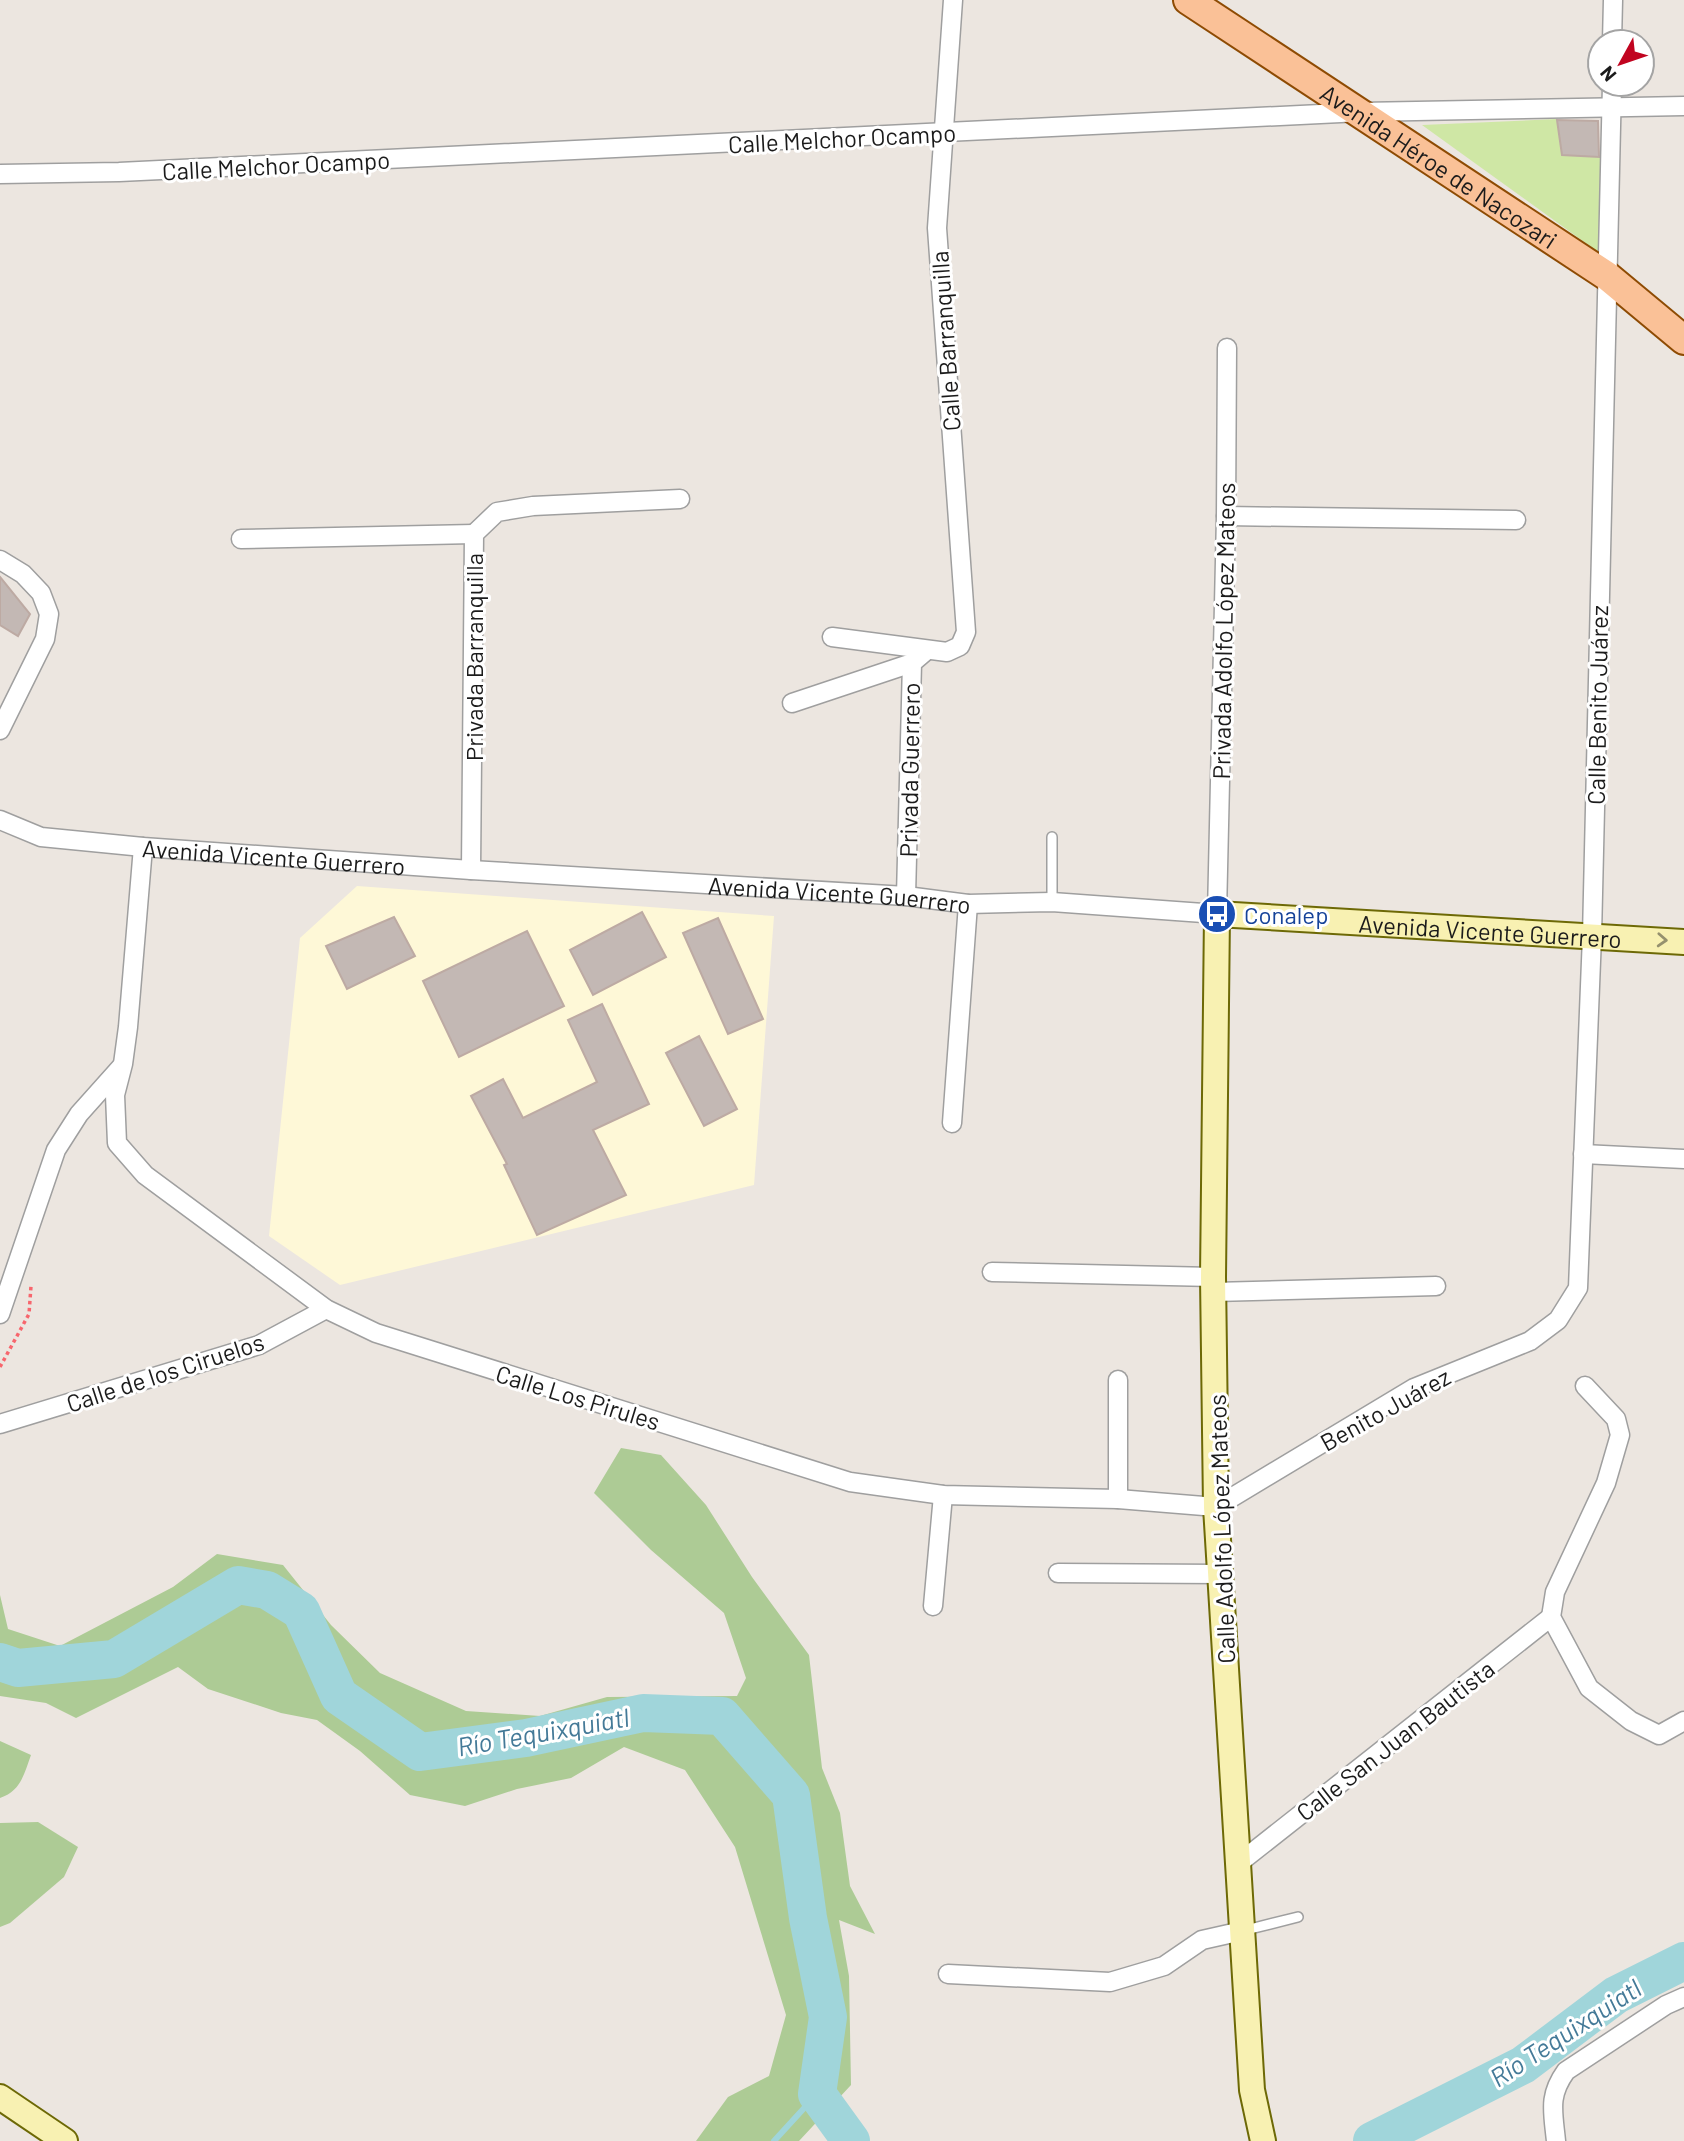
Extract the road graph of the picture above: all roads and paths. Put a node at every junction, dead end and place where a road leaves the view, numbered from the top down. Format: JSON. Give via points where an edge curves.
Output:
{"nodes":[{"id":1,"x":953,"y":0,"type":"edge"},
{"id":2,"x":1188,"y":0,"type":"edge"},
{"id":3,"x":1614,"y":0,"type":"edge"},
{"id":4,"x":1613,"y":28,"type":"edge"},
{"id":5,"x":1611,"y":98,"type":"edge"},
{"id":6,"x":1684,"y":106,"type":"edge"},
{"id":7,"x":1611,"y":107,"type":"junction"},
{"id":8,"x":1361,"y":112,"type":"junction"},
{"id":9,"x":944,"y":133,"type":"junction"},
{"id":10,"x":0,"y":174,"type":"edge"},
{"id":11,"x":1607,"y":276,"type":"junction"},
{"id":12,"x":1684,"y":340,"type":"edge"},
{"id":13,"x":1227,"y":348,"type":"dead end"},
{"id":14,"x":680,"y":499,"type":"dead end"},
{"id":15,"x":1226,"y":516,"type":"junction"},
{"id":16,"x":1516,"y":520,"type":"dead end"},
{"id":17,"x":474,"y":534,"type":"junction"},
{"id":18,"x":241,"y":539,"type":"dead end"},
{"id":19,"x":0,"y":560,"type":"edge"},
{"id":20,"x":832,"y":637,"type":"dead end"},
{"id":21,"x":926,"y":651,"type":"junction"},
{"id":22,"x":912,"y":663,"type":"junction"},
{"id":23,"x":792,"y":703,"type":"dead end"},
{"id":24,"x":0,"y":730,"type":"edge"},
{"id":25,"x":0,"y":820,"type":"edge"},
{"id":26,"x":1052,"y":837,"type":"dead end"},
{"id":27,"x":143,"y":847,"type":"junction"},
{"id":28,"x":471,"y":870,"type":"junction"},
{"id":29,"x":906,"y":896,"type":"junction"},
{"id":30,"x":1052,"y":902,"type":"junction"},
{"id":31,"x":968,"y":904,"type":"junction"},
{"id":32,"x":1217,"y":914,"type":"junction"},
{"id":33,"x":1592,"y":936,"type":"junction"},
{"id":34,"x":1684,"y":942,"type":"edge"},
{"id":35,"x":124,"y":1064,"type":"junction"},
{"id":36,"x":952,"y":1124,"type":"dead end"},
{"id":37,"x":1583,"y":1154,"type":"junction"},
{"id":38,"x":1684,"y":1159,"type":"edge"},
{"id":39,"x":992,"y":1272,"type":"dead end"},
{"id":40,"x":1214,"y":1285,"type":"junction"},
{"id":41,"x":1436,"y":1286,"type":"dead end"},
{"id":42,"x":326,"y":1309,"type":"junction"},
{"id":43,"x":0,"y":1314,"type":"edge"},
{"id":44,"x":1558,"y":1320,"type":"joint"},
{"id":45,"x":1118,"y":1380,"type":"dead end"},
{"id":46,"x":1585,"y":1386,"type":"dead end"},
{"id":47,"x":0,"y":1424,"type":"edge"},
{"id":48,"x":943,"y":1495,"type":"junction"},
{"id":49,"x":1118,"y":1499,"type":"junction"},
{"id":50,"x":1216,"y":1507,"type":"junction"},
{"id":51,"x":1058,"y":1573,"type":"dead end"},
{"id":52,"x":1220,"y":1574,"type":"junction"},
{"id":53,"x":933,"y":1606,"type":"dead end"},
{"id":54,"x":1550,"y":1616,"type":"junction"},
{"id":55,"x":1684,"y":1721,"type":"edge"},
{"id":56,"x":1239,"y":1863,"type":"junction"},
{"id":57,"x":1298,"y":1917,"type":"dead end"},
{"id":58,"x":1242,"y":1931,"type":"junction"},
{"id":59,"x":948,"y":1974,"type":"dead end"},
{"id":60,"x":1684,"y":1997,"type":"edge"},
{"id":61,"x":0,"y":2097,"type":"edge"},
{"id":62,"x":65,"y":2141,"type":"edge"},
{"id":63,"x":1263,"y":2141,"type":"edge"},
{"id":64,"x":1556,"y":2141,"type":"edge"}],
"edges":[{"from":1,"to":9,"type":"street","name":"Calle Barranquilla"},
{"from":2,"to":8,"type":"main road","name":"Avenida Héroe de Nacozari"},
{"from":3,"to":4,"type":"street"},
{"from":5,"to":7,"type":"street","name":"Calle Benito Juárez"},
{"from":6,"to":7,"type":"street","name":"Calle Melchor Ocampo"},
{"from":7,"to":8,"type":"street","name":"Calle Melchor Ocampo"},
{"from":7,"to":11,"type":"street","name":"Calle Benito Juárez"},
{"from":8,"to":9,"type":"street","name":"Calle Melchor Ocampo"},
{"from":8,"to":11,"type":"main road","name":"Avenida Héroe de Nacozari"},
{"from":9,"to":10,"type":"street","name":"Calle Melchor Ocampo"},
{"from":9,"to":21,"type":"street","name":"Calle Barranquilla","via":[[937,228],[966,632],[960,646],[947,652]]},
{"from":11,"to":12,"type":"main road","name":"Avenida Héroe de Nacozari"},
{"from":11,"to":33,"type":"street","name":"Calle Benito Juárez"},
{"from":13,"to":15,"type":"street","name":"Privada Adolfo López Mateos"},
{"from":14,"to":17,"type":"street","name":"Privada Barranquilla","via":[[497,512]]},
{"from":15,"to":16,"type":"street"},
{"from":15,"to":32,"type":"street","name":"Privada Adolfo López Mateos"},
{"from":17,"to":18,"type":"street"},
{"from":17,"to":28,"type":"street","name":"Privada Barranquilla"},
{"from":19,"to":24,"type":"street","via":[[23,574],[41,593],[50,614],[45,639]]},
{"from":20,"to":21,"type":"street"},
{"from":21,"to":22,"type":"street","name":"Privada Guerrero"},
{"from":22,"to":23,"type":"street"},
{"from":22,"to":29,"type":"street","name":"Privada Guerrero"},
{"from":25,"to":27,"type":"street","name":"Avenida Vicente Guerrero","via":[[41,837]]},
{"from":26,"to":30,"type":"lane"},
{"from":27,"to":28,"type":"street","name":"Avenida Vicente Guerrero"},
{"from":27,"to":35,"type":"street","name":"Calle Los Pirules"},
{"from":28,"to":29,"type":"street","name":"Avenida Vicente Guerrero"},
{"from":29,"to":31,"type":"street","name":"Avenida Vicente Guerrero"},
{"from":30,"to":31,"type":"street","name":"Avenida Vicente Guerrero"},
{"from":30,"to":32,"type":"street","name":"Avenida Vicente Guerrero"},
{"from":31,"to":36,"type":"street"},
{"from":32,"to":33,"type":"main road","name":"Avenida Vicente Guerrero"},
{"from":32,"to":40,"type":"main road","name":"Calle Adolfo López Mateos"},
{"from":33,"to":34,"type":"main road","name":"Avenida Vicente Guerrero","one_way":true},
{"from":33,"to":37,"type":"street","name":"Calle Benito Juárez"},
{"from":35,"to":42,"type":"street","name":"Calle Los Pirules","via":[[115,1095],[117,1143],[145,1174]]},
{"from":35,"to":43,"type":"street","via":[[79,1114],[56,1150]]},
{"from":37,"to":38,"type":"street"},
{"from":37,"to":44,"type":"street","name":"Calle Benito Juárez","via":[[1578,1288]]},
{"from":39,"to":40,"type":"street"},
{"from":40,"to":41,"type":"street"},
{"from":40,"to":50,"type":"main road","name":"Calle Adolfo López Mateos"},
{"from":42,"to":47,"type":"street","name":"Calle de los Ciruelos","via":[[259,1345]]},
{"from":42,"to":48,"type":"street","name":"Calle Los Pirules","via":[[376,1333],[850,1482]]},
{"from":44,"to":50,"type":"street","name":"Benito Juárez","via":[[1530,1341],[1414,1388]]},
{"from":45,"to":49,"type":"street"},
{"from":46,"to":54,"type":"street","via":[[1616,1419],[1620,1435],[1606,1483],[1555,1592]]},
{"from":48,"to":49,"type":"street","name":"Calle Los Pirules"},
{"from":48,"to":53,"type":"street"},
{"from":49,"to":50,"type":"street","name":"Calle Los Pirules"},
{"from":50,"to":52,"type":"main road","name":"Calle Adolfo López Mateos"},
{"from":51,"to":52,"type":"street"},
{"from":52,"to":56,"type":"main road","name":"Calle Adolfo López Mateos"},
{"from":54,"to":55,"type":"street","via":[[1589,1688],[1631,1721],[1659,1735]]},
{"from":54,"to":56,"type":"street","name":"Calle San Juan Bautista"},
{"from":56,"to":58,"type":"main road","name":"Calle Adolfo López Mateos"},
{"from":57,"to":58,"type":"lane"},
{"from":58,"to":59,"type":"street","via":[[1202,1940],[1164,1966],[1110,1982]]},
{"from":58,"to":63,"type":"main road","name":"Calle Adolfo López Mateos","via":[[1252,2090]]},
{"from":60,"to":64,"type":"street","via":[[1566,2070],[1555,2087],[1552,2107]]},
{"from":61,"to":62,"type":"main road"}]}
